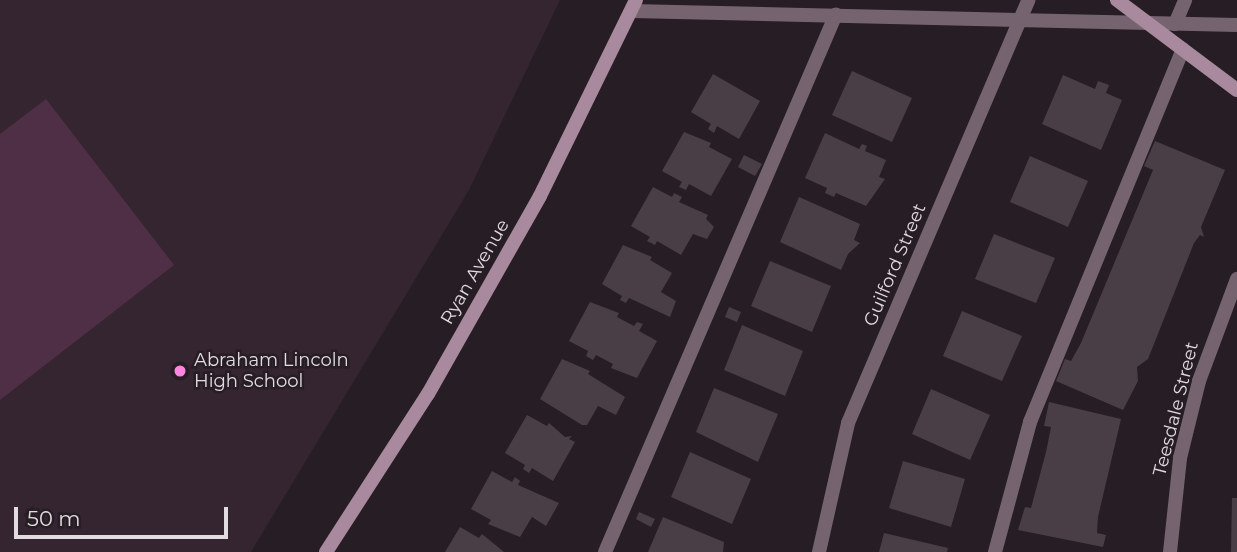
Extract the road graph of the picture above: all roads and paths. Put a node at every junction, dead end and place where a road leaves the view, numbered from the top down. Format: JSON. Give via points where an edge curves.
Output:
{"nodes":[{"id":1,"x":1028,"y":0,"type":"edge"},
{"id":2,"x":1117,"y":0,"type":"edge"},
{"id":3,"x":1185,"y":0,"type":"edge"},
{"id":4,"x":634,"y":6,"type":"edge"},
{"id":5,"x":836,"y":15,"type":"junction"},
{"id":6,"x":1022,"y":18,"type":"junction"},
{"id":7,"x":1149,"y":23,"type":"junction"},
{"id":8,"x":1175,"y":24,"type":"junction"},
{"id":9,"x":1237,"y":25,"type":"edge"},
{"id":10,"x":1183,"y":49,"type":"junction"},
{"id":11,"x":1237,"y":90,"type":"edge"},
{"id":12,"x":1237,"y":279,"type":"edge"},
{"id":13,"x":326,"y":552,"type":"edge"},
{"id":14,"x":605,"y":552,"type":"edge"},
{"id":15,"x":819,"y":552,"type":"edge"},
{"id":16,"x":995,"y":552,"type":"edge"},
{"id":17,"x":1170,"y":552,"type":"edge"}],
"edges":[{"from":1,"to":6,"type":"street","name":"Guilford Street"},
{"from":2,"to":7,"type":"street"},
{"from":3,"to":8,"type":"street"},
{"from":4,"to":5,"type":"street"},
{"from":4,"to":13,"type":"street","name":"Ryan Avenue","via":[[540,196],[428,394]]},
{"from":5,"to":6,"type":"street"},
{"from":5,"to":14,"type":"street"},
{"from":6,"to":7,"type":"street"},
{"from":6,"to":15,"type":"street","name":"Guilford Street","via":[[848,423]]},
{"from":7,"to":8,"type":"street"},
{"from":7,"to":10,"type":"street"},
{"from":8,"to":9,"type":"street"},
{"from":10,"to":11,"type":"street"},
{"from":10,"to":16,"type":"street","via":[[1030,422]]},
{"from":12,"to":17,"type":"street","name":"Teesdale Street","via":[[1199,381],[1180,458]]}]}
